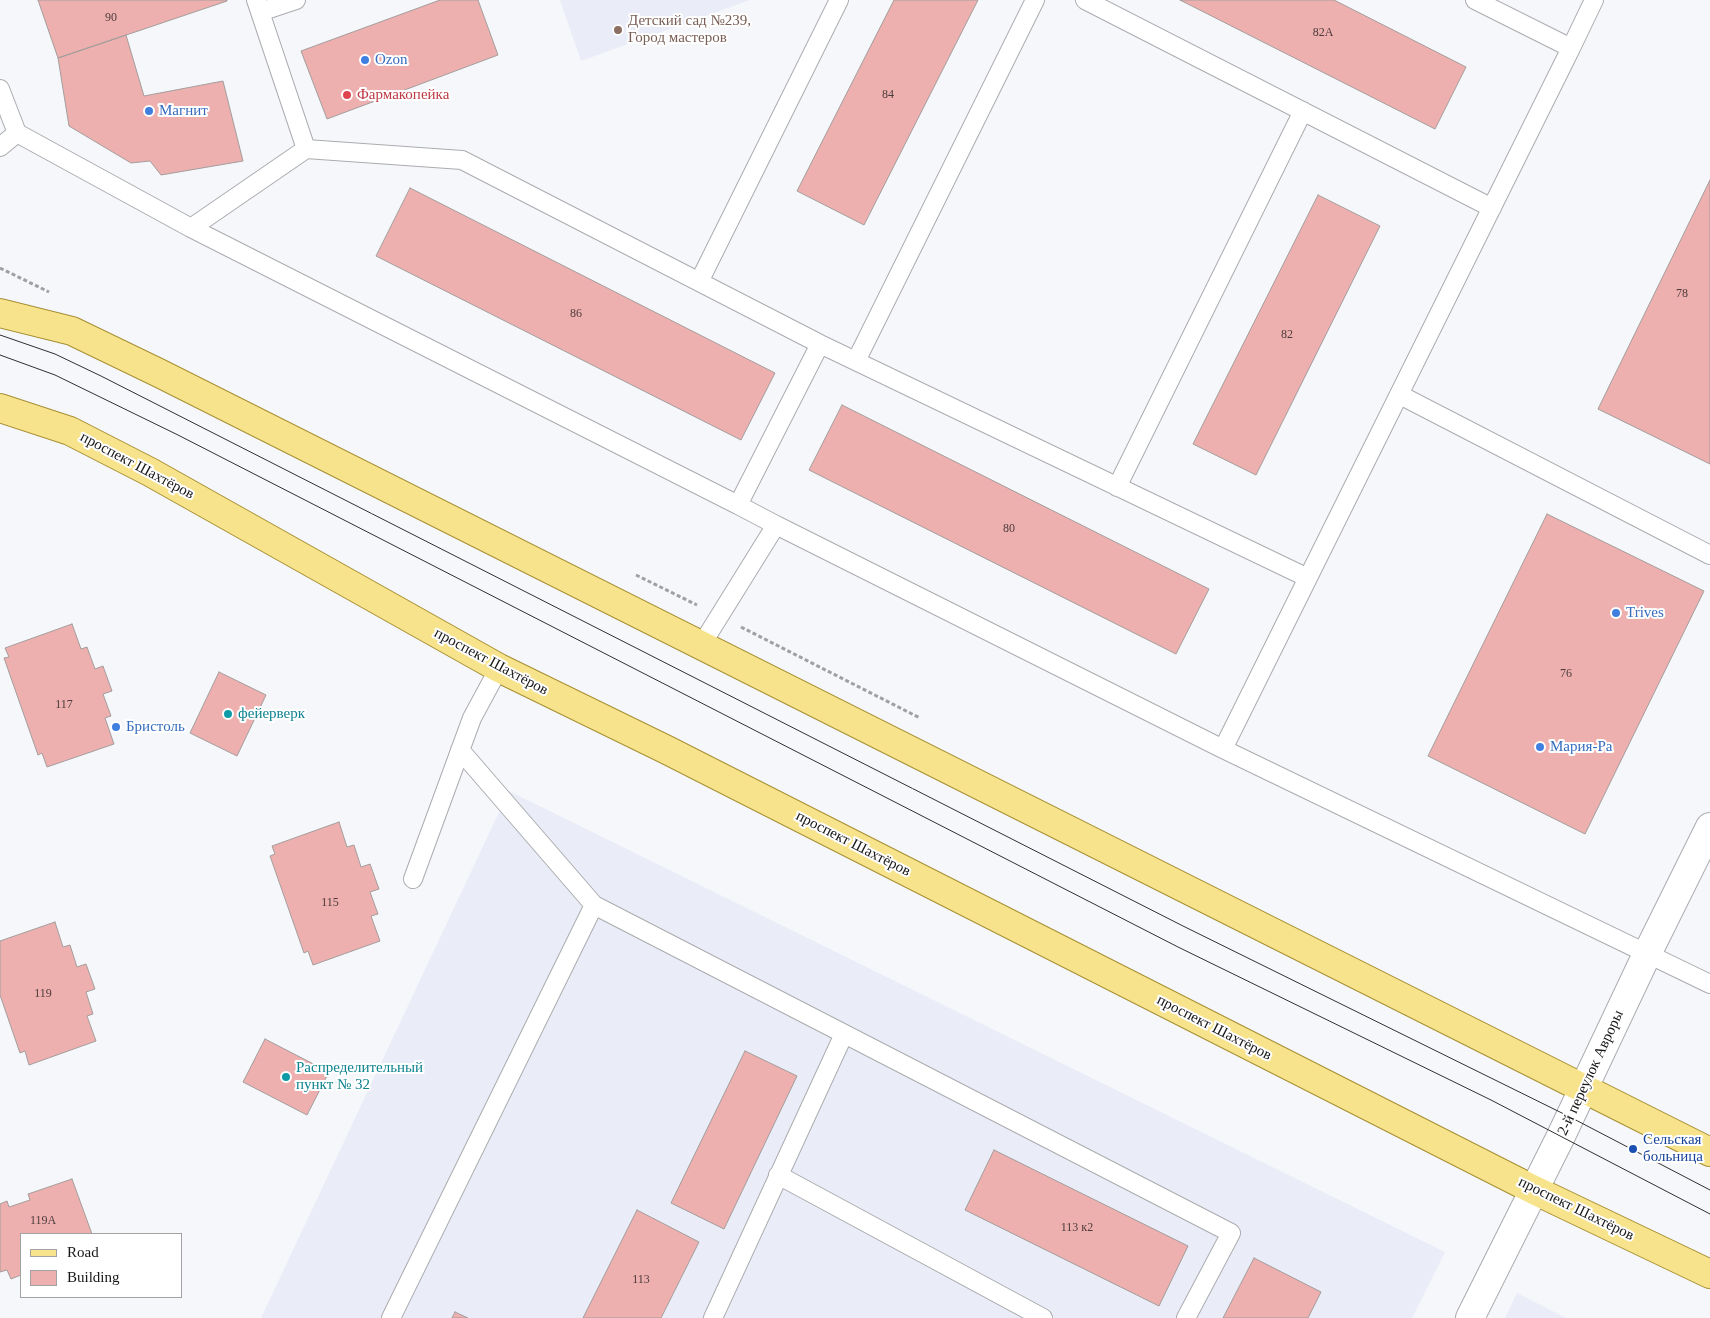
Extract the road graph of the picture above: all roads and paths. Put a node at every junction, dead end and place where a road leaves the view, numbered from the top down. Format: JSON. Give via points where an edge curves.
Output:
{"nodes":[{"id":1,"x":296,"y":0,"type":"edge"},
{"id":2,"x":839,"y":0,"type":"edge"},
{"id":3,"x":1036,"y":0,"type":"edge"},
{"id":4,"x":1085,"y":0,"type":"edge"},
{"id":5,"x":1475,"y":0,"type":"edge"},
{"id":6,"x":1594,"y":0,"type":"edge"},
{"id":7,"x":258,"y":6,"type":"edge"},
{"id":8,"x":1571,"y":48,"type":"junction"},
{"id":9,"x":0,"y":89,"type":"edge"},
{"id":10,"x":1303,"y":111,"type":"junction"},
{"id":11,"x":17,"y":133,"type":"junction"},
{"id":12,"x":0,"y":147,"type":"edge"},
{"id":13,"x":306,"y":149,"type":"junction"},
{"id":14,"x":1492,"y":208,"type":"junction"},
{"id":15,"x":191,"y":228,"type":"junction"},
{"id":16,"x":699,"y":282,"type":"junction"},
{"id":17,"x":0,"y":312,"type":"edge"},
{"id":18,"x":820,"y":344,"type":"junction"},
{"id":19,"x":856,"y":361,"type":"junction"},
{"id":20,"x":1400,"y":395,"type":"junction"},
{"id":21,"x":0,"y":408,"type":"edge"},
{"id":22,"x":1117,"y":487,"type":"junction"},
{"id":23,"x":738,"y":505,"type":"junction"},
{"id":24,"x":776,"y":525,"type":"junction"},
{"id":25,"x":1710,"y":555,"type":"edge"},
{"id":26,"x":1308,"y":578,"type":"junction"},
{"id":27,"x":702,"y":644,"type":"junction"},
{"id":28,"x":499,"y":668,"type":"junction"},
{"id":29,"x":1223,"y":749,"type":"junction"},
{"id":30,"x":460,"y":750,"type":"junction"},
{"id":31,"x":1710,"y":827,"type":"edge"},
{"id":32,"x":413,"y":879,"type":"dead end"},
{"id":33,"x":594,"y":905,"type":"junction"},
{"id":34,"x":1648,"y":952,"type":"junction"},
{"id":35,"x":1710,"y":984,"type":"edge"},
{"id":36,"x":844,"y":1034,"type":"junction"},
{"id":37,"x":1582,"y":1089,"type":"junction"},
{"id":38,"x":1710,"y":1152,"type":"edge"},
{"id":39,"x":778,"y":1175,"type":"junction"},
{"id":40,"x":1534,"y":1190,"type":"junction"},
{"id":41,"x":1710,"y":1274,"type":"edge"},
{"id":42,"x":1039,"y":1317,"type":"edge"},
{"id":43,"x":391,"y":1318,"type":"edge"},
{"id":44,"x":713,"y":1318,"type":"edge"},
{"id":45,"x":1186,"y":1318,"type":"edge"},
{"id":46,"x":1470,"y":1318,"type":"edge"}],
"edges":[{"from":1,"to":7,"type":"lane"},
{"from":2,"to":16,"type":"lane"},
{"from":3,"to":19,"type":"lane"},
{"from":4,"to":10,"type":"lane"},
{"from":5,"to":8,"type":"lane"},
{"from":6,"to":8,"type":"lane"},
{"from":7,"to":13,"type":"lane"},
{"from":8,"to":14,"type":"lane"},
{"from":9,"to":11,"type":"lane"},
{"from":10,"to":14,"type":"lane"},
{"from":10,"to":22,"type":"lane"},
{"from":11,"to":12,"type":"lane"},
{"from":11,"to":15,"type":"lane"},
{"from":13,"to":15,"type":"lane"},
{"from":13,"to":16,"type":"lane","via":[[462,160]]},
{"from":14,"to":20,"type":"lane"},
{"from":15,"to":23,"type":"lane"},
{"from":16,"to":18,"type":"lane"},
{"from":17,"to":27,"type":"main road","via":[[72,331]]},
{"from":18,"to":19,"type":"lane"},
{"from":18,"to":23,"type":"lane"},
{"from":19,"to":22,"type":"lane"},
{"from":20,"to":25,"type":"lane"},
{"from":20,"to":26,"type":"lane"},
{"from":21,"to":28,"type":"main road","name":"проспект Шахтёров","via":[[70,431],[150,472]]},
{"from":22,"to":26,"type":"lane"},
{"from":23,"to":24,"type":"lane"},
{"from":24,"to":27,"type":"lane"},
{"from":24,"to":29,"type":"lane"},
{"from":26,"to":29,"type":"lane"},
{"from":27,"to":37,"type":"main road"},
{"from":28,"to":30,"type":"lane","via":[[472,718]]},
{"from":28,"to":40,"type":"main road","name":"проспект Шахтёров","via":[[676,754]]},
{"from":29,"to":34,"type":"lane"},
{"from":30,"to":32,"type":"lane"},
{"from":30,"to":33,"type":"lane"},
{"from":31,"to":34,"type":"street","name":"2-й переулок Авроры"},
{"from":33,"to":36,"type":"lane"},
{"from":33,"to":43,"type":"lane"},
{"from":34,"to":35,"type":"lane"},
{"from":34,"to":37,"type":"street","name":"2-й переулок Авроры"},
{"from":36,"to":39,"type":"lane"},
{"from":36,"to":45,"type":"lane","via":[[1231,1232]]},
{"from":37,"to":38,"type":"main road"},
{"from":37,"to":40,"type":"street","name":"2-й переулок Авроры"},
{"from":39,"to":42,"type":"lane"},
{"from":39,"to":44,"type":"lane"},
{"from":40,"to":41,"type":"main road","name":"проспект Шахтёров"},
{"from":40,"to":46,"type":"street","name":"2-й переулок Авроры"}]}
